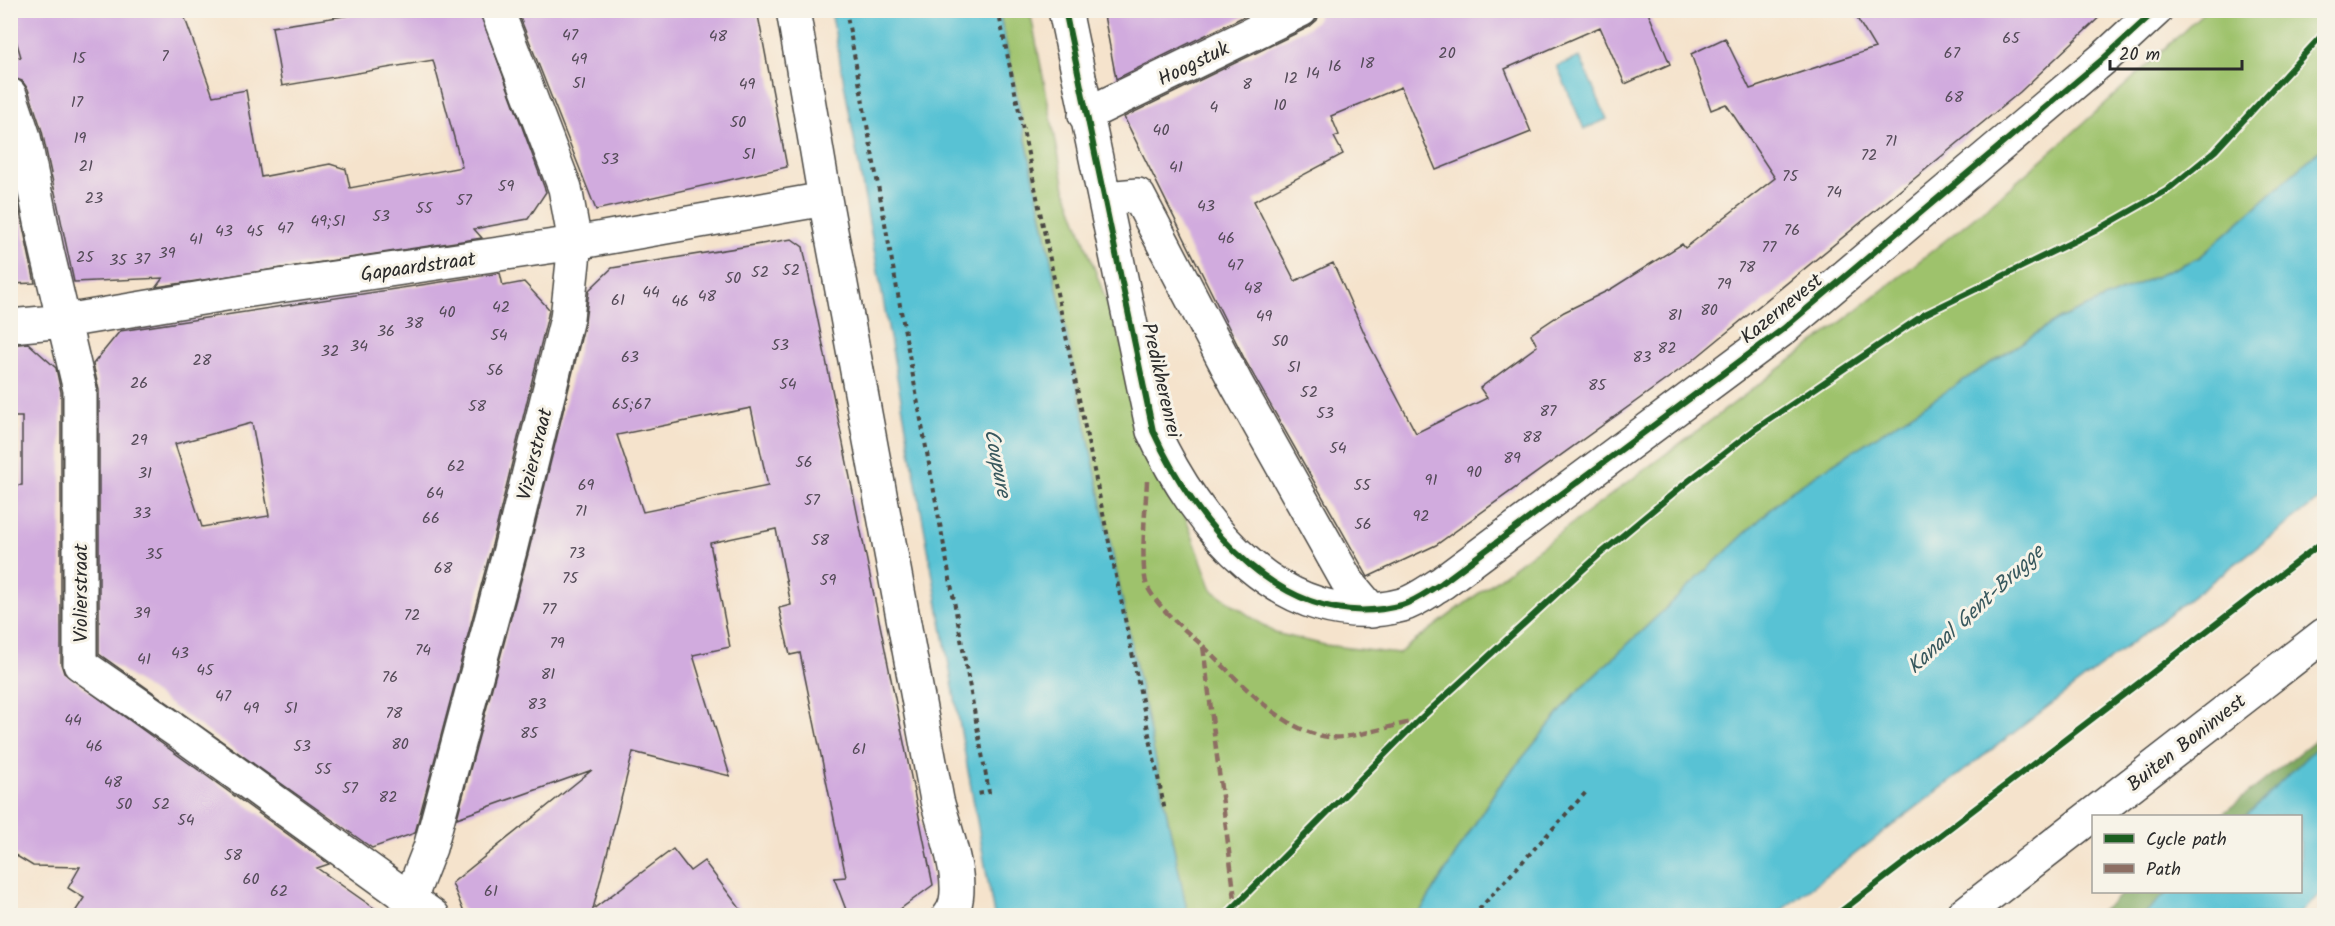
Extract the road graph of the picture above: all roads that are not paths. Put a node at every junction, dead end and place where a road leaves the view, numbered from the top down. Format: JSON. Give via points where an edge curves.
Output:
{"nodes":[{"id":1,"x":497,"y":10,"type":"edge"},
{"id":2,"x":793,"y":10,"type":"edge"},
{"id":3,"x":1065,"y":10,"type":"edge"},
{"id":4,"x":1301,"y":10,"type":"edge"},
{"id":5,"x":2156,"y":10,"type":"edge"},
{"id":6,"x":10,"y":95,"type":"edge"},
{"id":7,"x":1085,"y":116,"type":"junction"},
{"id":8,"x":1106,"y":198,"type":"junction"},
{"id":9,"x":825,"y":199,"type":"junction"},
{"id":10,"x":574,"y":243,"type":"junction"},
{"id":11,"x":65,"y":321,"type":"junction"},
{"id":12,"x":10,"y":326,"type":"edge"},
{"id":13,"x":1405,"y":604,"type":"joint"},
{"id":14,"x":1372,"y":611,"type":"junction"},
{"id":15,"x":2325,"y":635,"type":"edge"},
{"id":16,"x":422,"y":907,"type":"edge"},
{"id":17,"x":951,"y":913,"type":"edge"},
{"id":18,"x":1962,"y":915,"type":"edge"}],
"edges":[{"from":1,"to":10,"type":"street","name":"Vizierstraat","via":[[565,188]]},
{"from":2,"to":9,"type":"street"},
{"from":3,"to":7,"type":"street","name":"Predikherenrei"},
{"from":4,"to":7,"type":"street","name":"Hoogstuk"},
{"from":5,"to":13,"type":"street","name":"Kazernevest","via":[[1783,329],[1442,583]]},
{"from":6,"to":11,"type":"street","name":"Violierstraat","via":[[24,137],[46,251]]},
{"from":7,"to":8,"type":"street","name":"Predikherenrei"},
{"from":8,"to":14,"type":"street","via":[[1138,195],[1237,385],[1347,581]]},
{"from":8,"to":14,"type":"street","name":"Predikherenrei","via":[[1153,431],[1186,495],[1221,539],[1256,571],[1293,594],[1333,607]]},
{"from":9,"to":10,"type":"street","name":"Gapaardstraat"},
{"from":9,"to":17,"type":"street","via":[[937,800],[958,885]]},
{"from":10,"to":11,"type":"street","name":"Gapaardstraat"},
{"from":10,"to":16,"type":"street","name":"Vizierstraat","via":[[567,318],[430,848]]},
{"from":11,"to":12,"type":"street","name":"Gapaardstraat"},
{"from":11,"to":16,"type":"street","name":"Violierstraat","via":[[80,390],[80,664]]},
{"from":13,"to":14,"type":"street","name":"Predikherenrei"},
{"from":15,"to":18,"type":"street","name":"Buiten Boninvest"}]}
